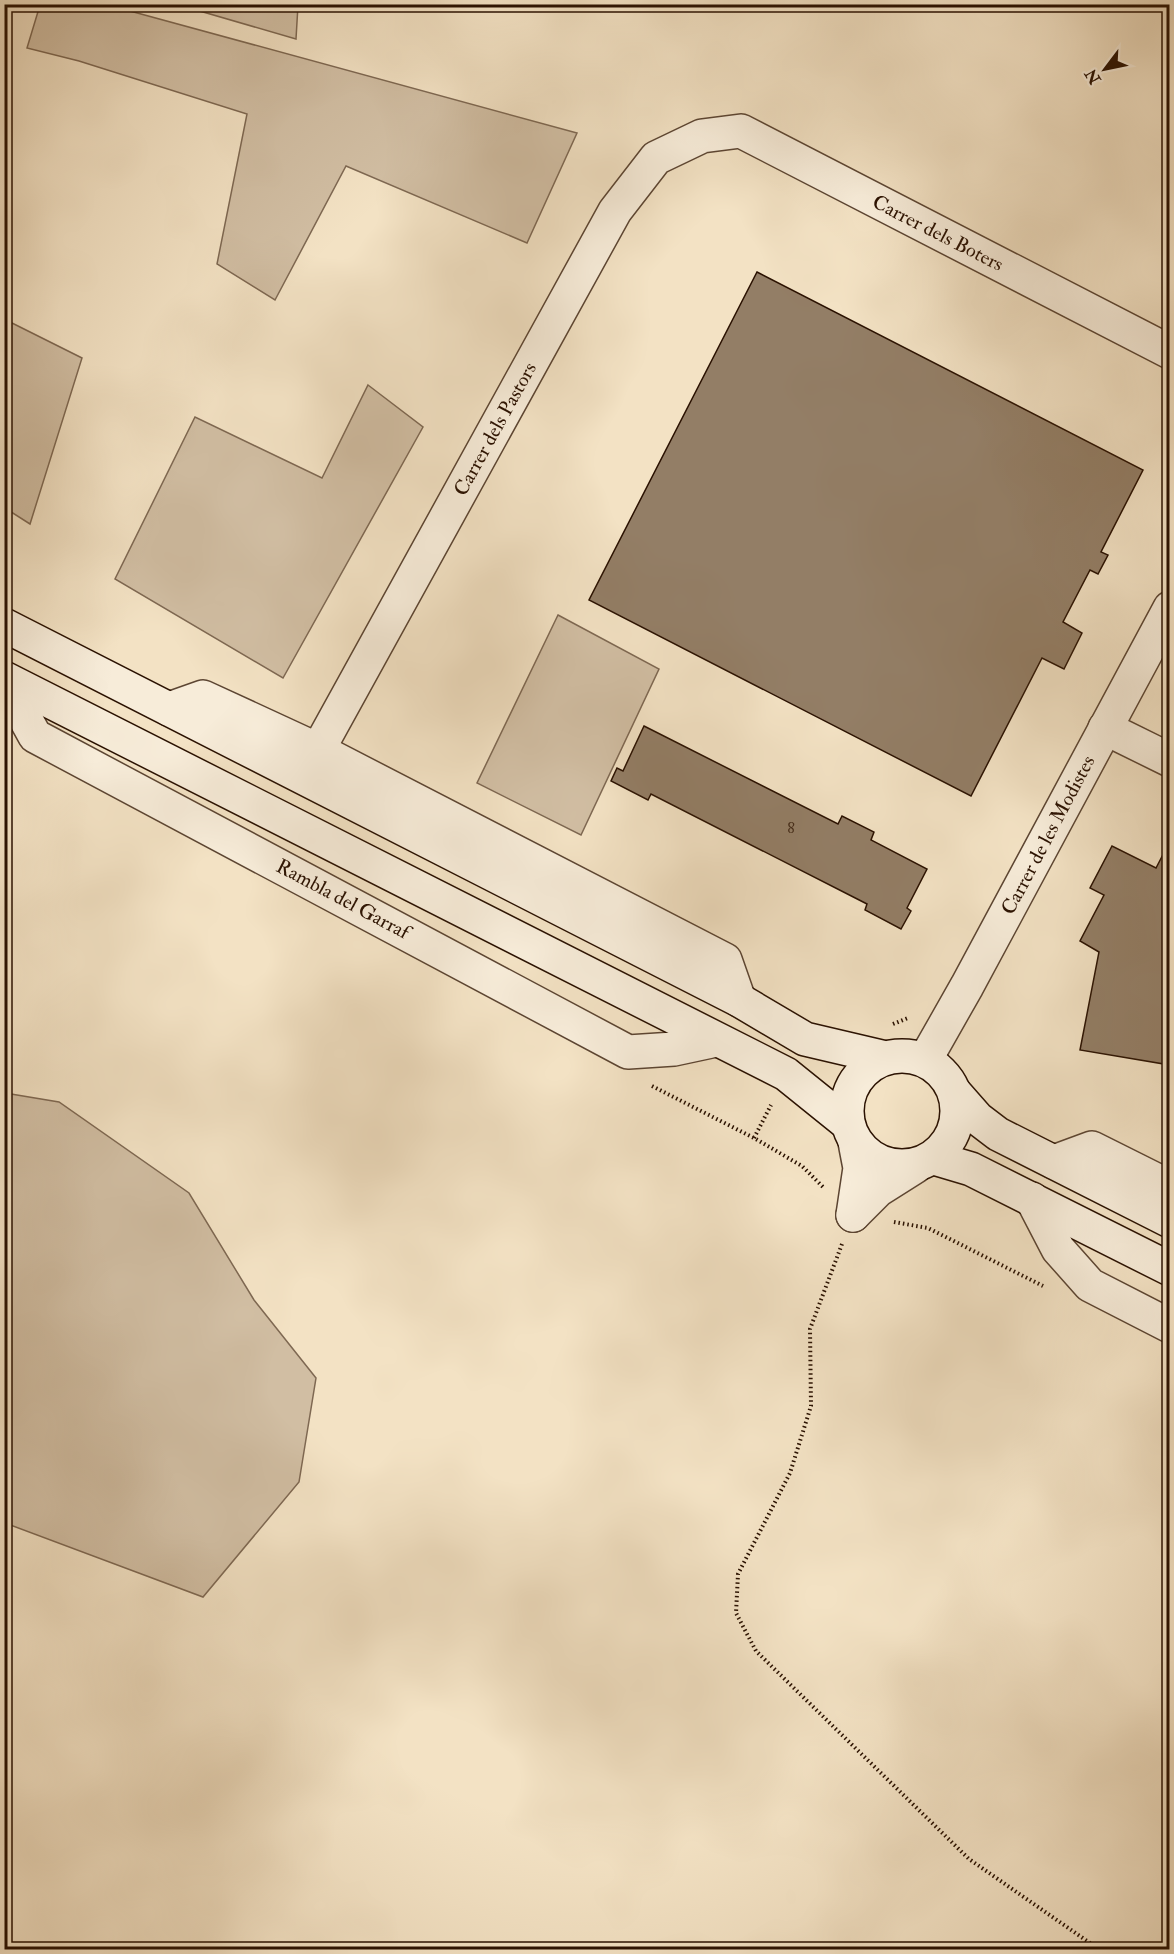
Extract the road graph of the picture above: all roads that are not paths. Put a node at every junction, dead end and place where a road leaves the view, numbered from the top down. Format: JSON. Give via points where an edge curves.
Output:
{"nodes":[{"id":1,"x":702,"y":136,"type":"joint"},
{"id":2,"x":1170,"y":352,"type":"edge"},
{"id":3,"x":1170,"y":608,"type":"edge"},
{"id":4,"x":4,"y":624,"type":"edge"},
{"id":5,"x":4,"y":679,"type":"edge"},
{"id":6,"x":169,"y":709,"type":"junction"},
{"id":7,"x":1105,"y":728,"type":"junction"},
{"id":8,"x":318,"y":750,"type":"junction"},
{"id":9,"x":1170,"y":760,"type":"edge"},
{"id":10,"x":739,"y":1000,"type":"junction"},
{"id":11,"x":716,"y":1040,"type":"junction"},
{"id":12,"x":886,"y":1058,"type":"junction"},
{"id":13,"x":925,"y":1060,"type":"junction"},
{"id":14,"x":955,"y":1093,"type":"junction"},
{"id":15,"x":852,"y":1133,"type":"junction"},
{"id":16,"x":925,"y":1162,"type":"junction"},
{"id":17,"x":1054,"y":1162,"type":"junction"},
{"id":18,"x":1170,"y":1187,"type":"edge"},
{"id":19,"x":1032,"y":1200,"type":"junction"},
{"id":20,"x":1170,"y":1221,"type":"edge"},
{"id":21,"x":1170,"y":1269,"type":"edge"},
{"id":22,"x":1170,"y":1326,"type":"edge"}],
"edges":[{"from":1,"to":2,"type":"street","name":"Carrer dels Boters","via":[[741,131]]},
{"from":1,"to":8,"type":"street","name":"Carrer dels Pastors","via":[[656,158],[615,211]]},
{"from":3,"to":7,"type":"street","name":"Carrer de les Modistes"},
{"from":4,"to":6,"type":"street"},
{"from":5,"to":11,"type":"street","name":"Rambla del Garraf"},
{"from":5,"to":11,"type":"street","name":"Rambla del Garraf","via":[[35,735],[628,1052],[674,1049]]},
{"from":6,"to":8,"type":"street","via":[[203,697]]},
{"from":6,"to":10,"type":"street"},
{"from":7,"to":9,"type":"street"},
{"from":7,"to":13,"type":"street","name":"Carrer de les Modistes"},
{"from":8,"to":10,"type":"street","via":[[725,960]]},
{"from":10,"to":12,"type":"street","via":[[805,1039]]},
{"from":11,"to":15,"type":"street","name":"Rambla del Garraf","via":[[786,1074]]},
{"from":12,"to":13,"type":"street","via":[[906,1056]]},
{"from":12,"to":15,"type":"street","via":[[869,1066],[850,1093],[847,1104]]},
{"from":13,"to":14,"type":"street","via":[[946,1076]]},
{"from":14,"to":16,"type":"street","via":[[958,1122],[951,1140]]},
{"from":14,"to":17,"type":"street","via":[[991,1129]]},
{"from":15,"to":16,"type":"street","via":[[872,1158],[890,1166]]},
{"from":15,"to":16,"type":"street","via":[[861,1168],[853,1215],[878,1190]]},
{"from":16,"to":19,"type":"street","via":[[971,1169]]},
{"from":17,"to":18,"type":"street","via":[[1092,1148]]},
{"from":17,"to":20,"type":"street"},
{"from":19,"to":21,"type":"street"},
{"from":19,"to":22,"type":"street","via":[[1058,1249],[1090,1285]]}]}
